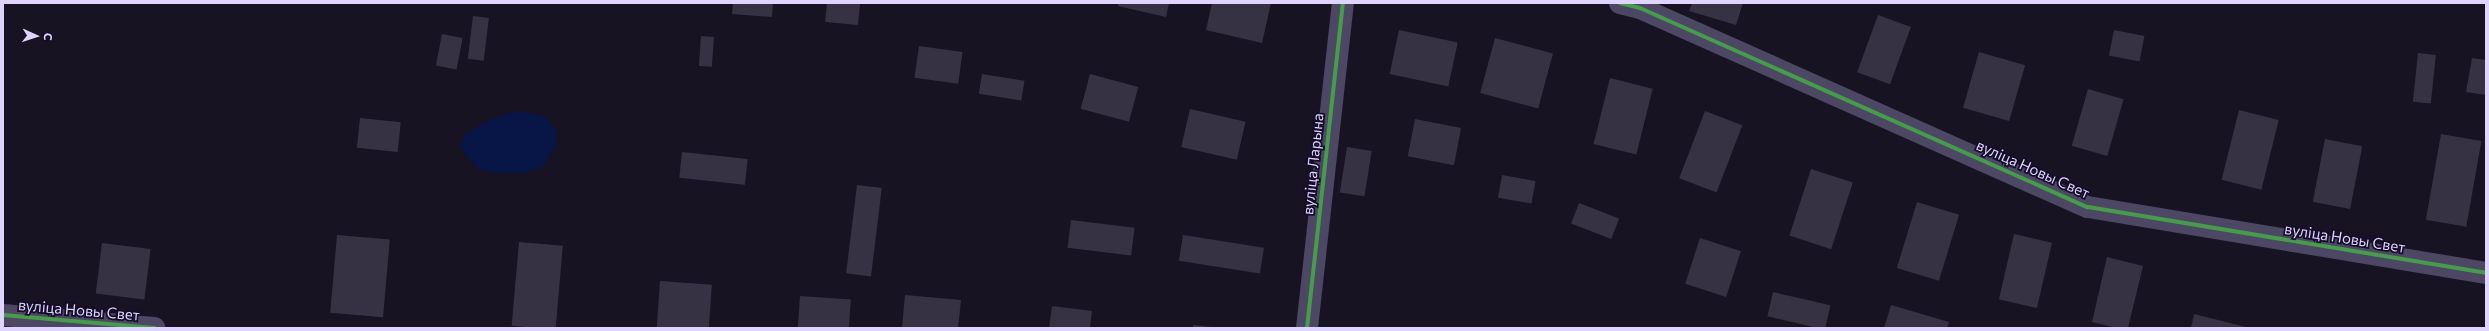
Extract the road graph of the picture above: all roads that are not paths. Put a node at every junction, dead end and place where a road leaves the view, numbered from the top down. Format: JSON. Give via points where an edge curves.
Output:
{"nodes":[{"id":1,"x":1343,"y":3,"type":"edge"},
{"id":2,"x":1620,"y":3,"type":"edge"},
{"id":3,"x":2486,"y":273,"type":"edge"},
{"id":4,"x":3,"y":315,"type":"edge"},
{"id":5,"x":154,"y":328,"type":"edge"},
{"id":6,"x":1307,"y":328,"type":"edge"}],
"edges":[{"from":1,"to":6,"type":"street","name":"вуліца Ларына"},
{"from":2,"to":3,"type":"street","name":"вуліца Новы Свет","via":[[1640,8],[2088,207]]},
{"from":4,"to":5,"type":"street","name":"вуліца Новы Свет"}]}
